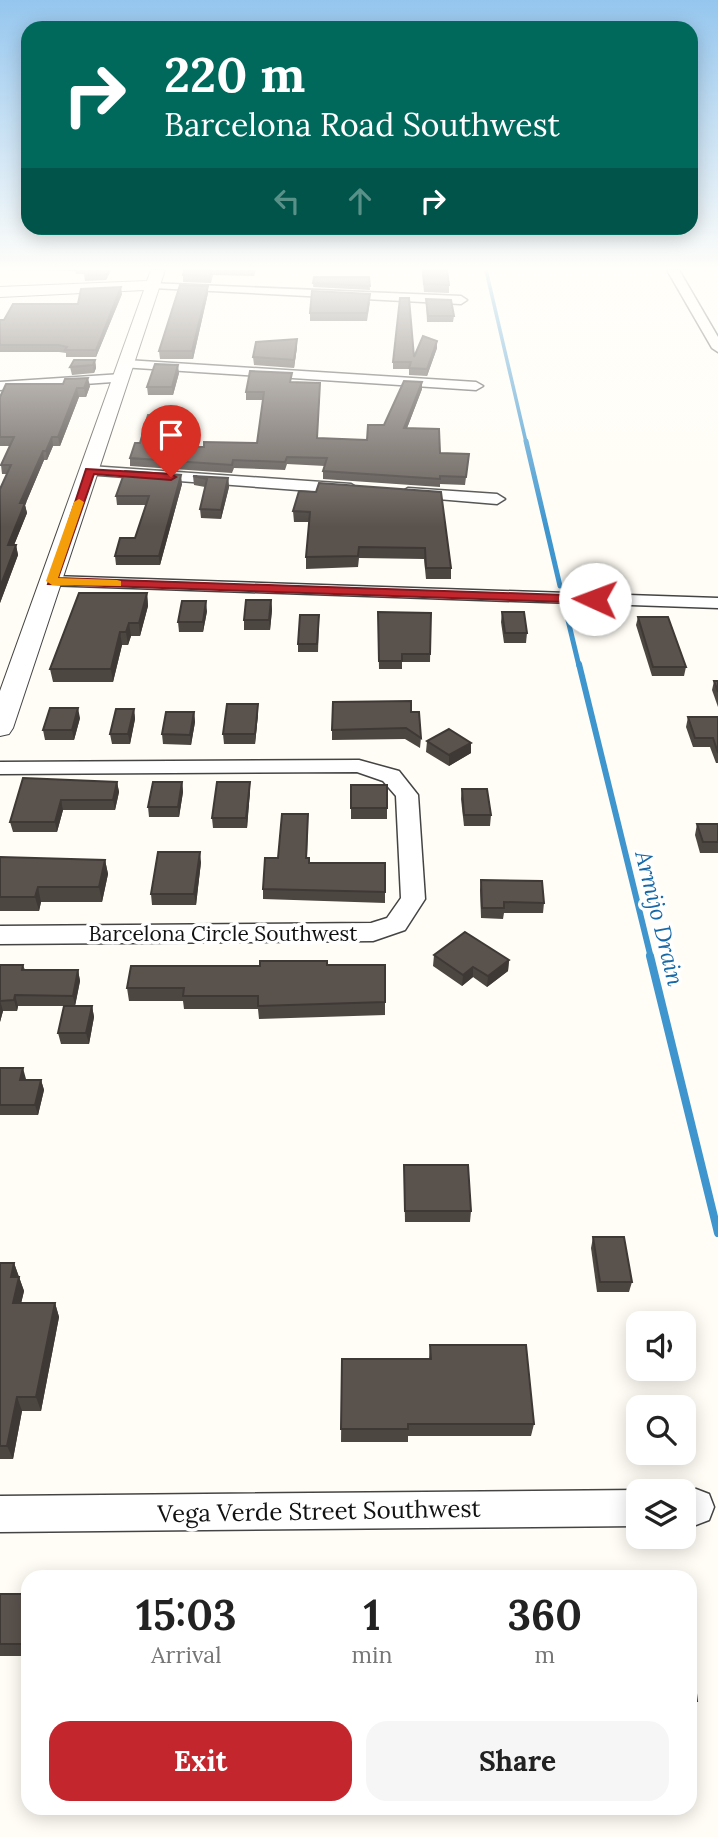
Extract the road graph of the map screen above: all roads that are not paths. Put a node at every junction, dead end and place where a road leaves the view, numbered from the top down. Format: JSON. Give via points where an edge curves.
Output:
{"nodes":[{"id":1,"x":129,"y":356,"type":"edge"},
{"id":2,"x":124,"y":371,"type":"junction"},
{"id":3,"x":0,"y":386,"type":"edge"},
{"id":4,"x":476,"y":386,"type":"dead end"},
{"id":5,"x":90,"y":471,"type":"junction"},
{"id":6,"x":361,"y":490,"type":"edge"},
{"id":7,"x":388,"y":492,"type":"edge"},
{"id":8,"x":497,"y":499,"type":"dead end"},
{"id":9,"x":52,"y":581,"type":"junction"},
{"id":10,"x":718,"y":603,"type":"edge"},
{"id":11,"x":0,"y":729,"type":"edge"},
{"id":12,"x":0,"y":768,"type":"edge"},
{"id":13,"x":0,"y":934,"type":"edge"},
{"id":14,"x":626,"y":1508,"type":"edge"},
{"id":15,"x":0,"y":1514,"type":"edge"}],
"edges":[{"from":1,"to":2,"type":"street"},
{"from":2,"to":3,"type":"street"},
{"from":2,"to":4,"type":"street"},
{"from":2,"to":5,"type":"street"},
{"from":5,"to":6,"type":"street"},
{"from":5,"to":9,"type":"street"},
{"from":7,"to":8,"type":"street"},
{"from":9,"to":10,"type":"street"},
{"from":9,"to":11,"type":"street"},
{"from":12,"to":13,"type":"street","name":"Barcelona Circle Southwest","via":[[359,766],[391,776],[407,795],[413,900],[396,924],[373,932]]},
{"from":14,"to":15,"type":"street","name":"Vega Verde Street Southwest"}]}
